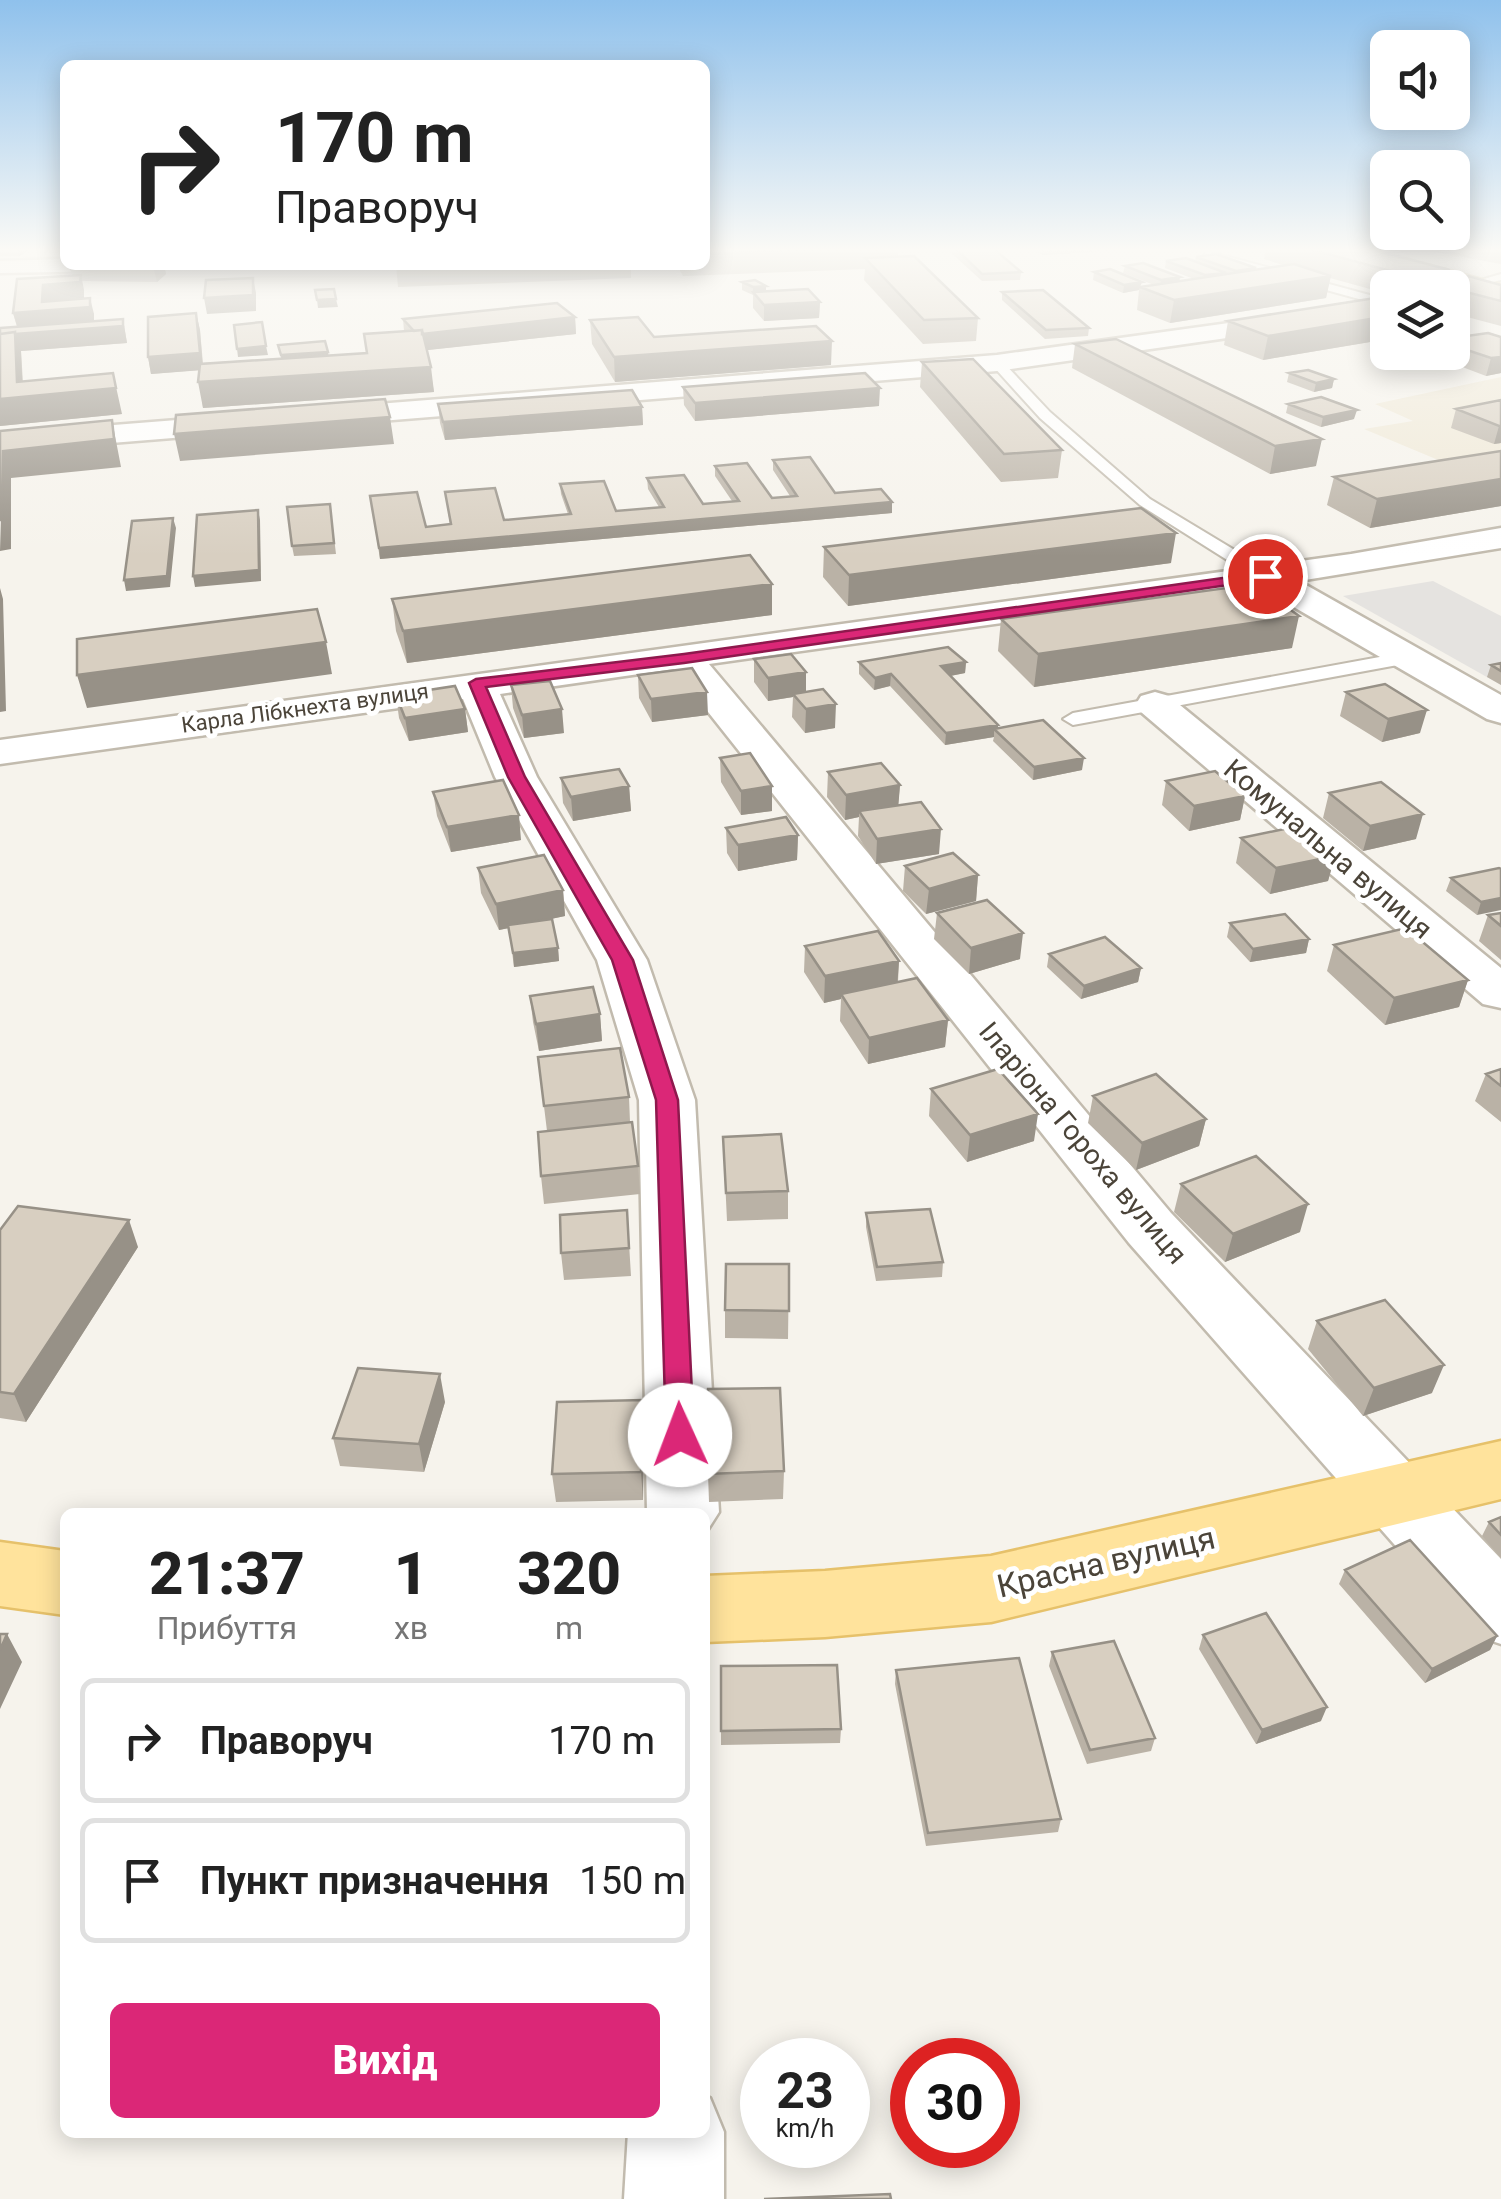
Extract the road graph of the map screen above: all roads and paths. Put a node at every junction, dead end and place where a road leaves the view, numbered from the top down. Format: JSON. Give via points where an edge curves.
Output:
{"nodes":[{"id":1,"x":1082,"y":351,"type":"edge"},
{"id":2,"x":997,"y":363,"type":"junction"},
{"id":3,"x":0,"y":443,"type":"edge"},
{"id":4,"x":1501,"y":538,"type":"edge"},
{"id":5,"x":1265,"y":576,"type":"junction"},
{"id":6,"x":684,"y":658,"type":"junction"},
{"id":7,"x":1407,"y":658,"type":"junction"},
{"id":8,"x":476,"y":683,"type":"junction"},
{"id":9,"x":1154,"y":704,"type":"junction"},
{"id":10,"x":1501,"y":711,"type":"edge"},
{"id":11,"x":1073,"y":719,"type":"dead end"},
{"id":12,"x":0,"y":752,"type":"edge"},
{"id":13,"x":1501,"y":994,"type":"edge"},
{"id":14,"x":1501,"y":1470,"type":"edge"},
{"id":15,"x":1394,"y":1496,"type":"junction"},
{"id":16,"x":683,"y":1508,"type":"edge"},
{"id":17,"x":0,"y":1574,"type":"edge"},
{"id":18,"x":60,"y":1582,"type":"edge"},
{"id":19,"x":710,"y":1609,"type":"edge"},
{"id":20,"x":1501,"y":1610,"type":"edge"},
{"id":21,"x":676,"y":2138,"type":"edge"},
{"id":22,"x":674,"y":2199,"type":"edge"}],
"edges":[{"from":1,"to":2,"type":"street"},
{"from":2,"to":3,"type":"street"},
{"from":2,"to":5,"type":"lane","via":[[1045,415],[1145,502]]},
{"from":4,"to":5,"type":"street","name":"Карла Лібкнехта вулиця"},
{"from":5,"to":6,"type":"street","name":"Карла Лібкнехта вулиця"},
{"from":5,"to":7,"type":"street"},
{"from":6,"to":8,"type":"street","name":"Карла Лібкнехта вулиця"},
{"from":6,"to":15,"type":"street","name":"Іларіона Гороха вулиця","via":[[1150,1228]]},
{"from":7,"to":9,"type":"lane"},
{"from":7,"to":10,"type":"street"},
{"from":8,"to":12,"type":"street","name":"Карла Лібкнехта вулиця"},
{"from":8,"to":16,"type":"street","via":[[516,777],[622,960],[667,1100]]},
{"from":9,"to":11,"type":"lane"},
{"from":9,"to":13,"type":"street","name":"Комунальна вулиця"},
{"from":14,"to":15,"type":"main road","name":"Красна вулиця"},
{"from":15,"to":19,"type":"main road","name":"Красна вулиця","via":[[990,1590]]},
{"from":15,"to":20,"type":"street","name":"Іларіона Гороха вулиця"},
{"from":17,"to":18,"type":"main road"},
{"from":21,"to":22,"type":"street"}]}
